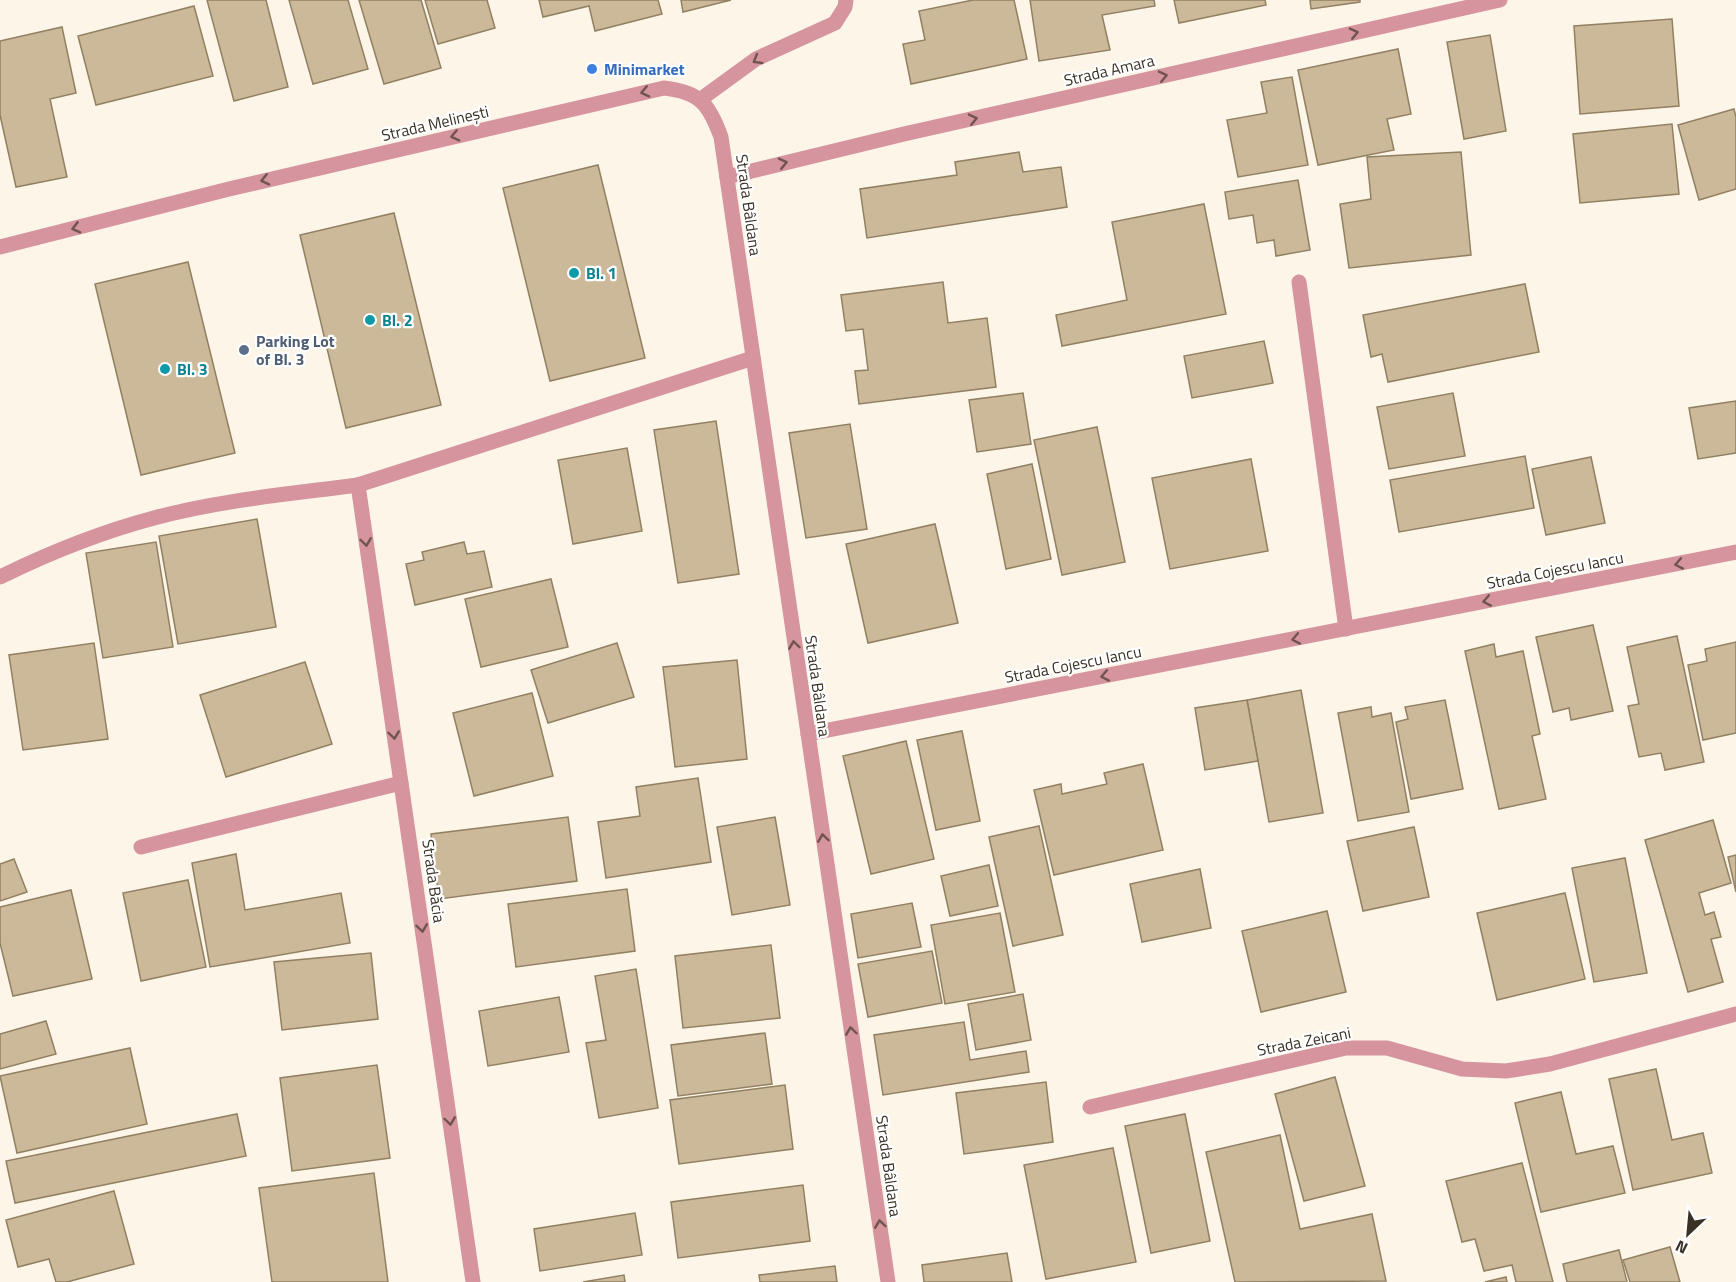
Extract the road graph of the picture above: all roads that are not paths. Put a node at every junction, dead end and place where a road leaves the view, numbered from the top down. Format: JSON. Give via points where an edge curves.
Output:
{"nodes":[{"id":1,"x":846,"y":0,"type":"edge"},
{"id":2,"x":1494,"y":1,"type":"edge"},
{"id":3,"x":701,"y":99,"type":"junction"},
{"id":4,"x":727,"y":177,"type":"junction"},
{"id":5,"x":0,"y":247,"type":"edge"},
{"id":6,"x":1299,"y":282,"type":"dead end"},
{"id":7,"x":753,"y":358,"type":"junction"},
{"id":8,"x":358,"y":485,"type":"junction"},
{"id":9,"x":1736,"y":552,"type":"edge"},
{"id":10,"x":0,"y":577,"type":"edge"},
{"id":11,"x":1346,"y":629,"type":"junction"},
{"id":12,"x":808,"y":734,"type":"junction"},
{"id":13,"x":401,"y":783,"type":"junction"},
{"id":14,"x":141,"y":847,"type":"dead end"},
{"id":15,"x":1736,"y":1014,"type":"edge"},
{"id":16,"x":1090,"y":1107,"type":"dead end"},
{"id":17,"x":474,"y":1282,"type":"edge"},
{"id":18,"x":888,"y":1282,"type":"edge"}],
"edges":[{"from":1,"to":3,"type":"street","one_way":true,"via":[[835,23],[756,59]]},
{"from":4,"to":2,"type":"street","name":"Strada Amara","one_way":true},
{"from":3,"to":4,"type":"street","name":"Strada Bâldana","via":[[713,115],[721,137]]},
{"from":3,"to":5,"type":"street","name":"Strada Melinești","one_way":true,"via":[[682,90],[664,88],[229,189]]},
{"from":4,"to":7,"type":"street","name":"Strada Bâldana"},
{"from":6,"to":11,"type":"street"},
{"from":7,"to":8,"type":"street"},
{"from":12,"to":7,"type":"street","name":"Strada Bâldana","one_way":true},
{"from":8,"to":10,"type":"street","via":[[155,517],[88,538]]},
{"from":8,"to":13,"type":"street","name":"Strada Băcia","one_way":true},
{"from":9,"to":11,"type":"street","name":"Strada Cojescu Iancu","one_way":true},
{"from":11,"to":12,"type":"street","name":"Strada Cojescu Iancu","one_way":true},
{"from":18,"to":12,"type":"street","name":"Strada Bâldana","one_way":true},
{"from":13,"to":14,"type":"street"},
{"from":13,"to":17,"type":"street","name":"Strada Băcia","one_way":true},
{"from":15,"to":16,"type":"street","name":"Strada Zeicani","via":[[1550,1064],[1506,1071],[1462,1069],[1387,1048],[1346,1048]]}]}
